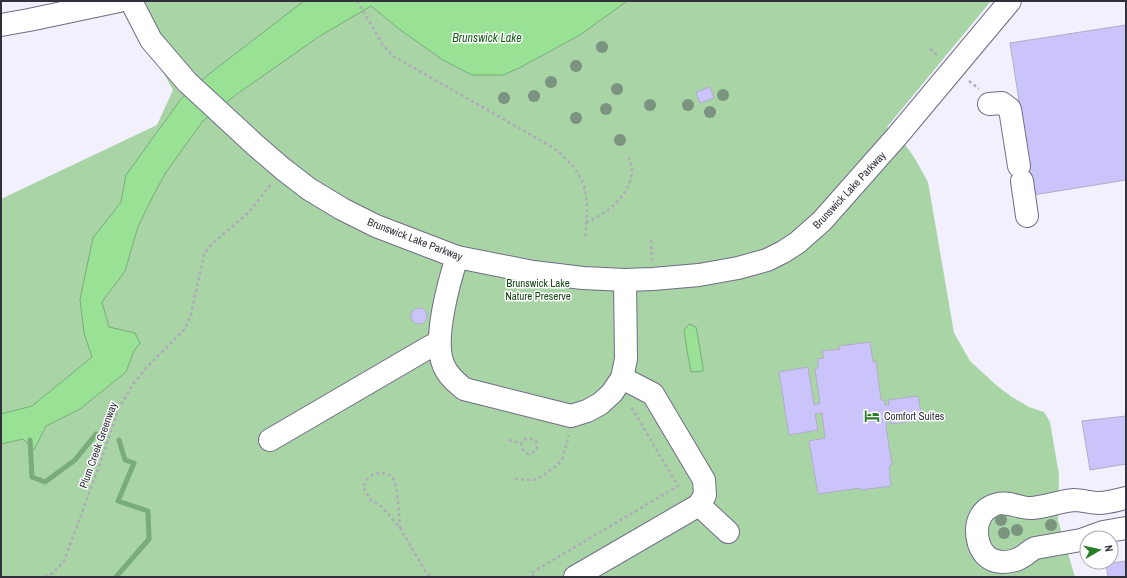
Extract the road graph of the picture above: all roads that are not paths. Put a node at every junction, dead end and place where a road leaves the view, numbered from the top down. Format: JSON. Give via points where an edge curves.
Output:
{"nodes":[{"id":1,"x":119,"y":1,"type":"edge"},
{"id":2,"x":131,"y":1,"type":"edge"},
{"id":3,"x":1010,"y":1,"type":"edge"},
{"id":4,"x":28,"y":11,"type":"edge"},
{"id":5,"x":1,"y":25,"type":"edge"},
{"id":6,"x":987,"y":99,"type":"road end"},
{"id":7,"x":1027,"y":216,"type":"dead end"},
{"id":8,"x":457,"y":257,"type":"junction"},
{"id":9,"x":625,"y":280,"type":"junction"},
{"id":10,"x":440,"y":342,"type":"junction"},
{"id":11,"x":622,"y":378,"type":"junction"},
{"id":12,"x":270,"y":440,"type":"dead end"},
{"id":13,"x":1126,"y":498,"type":"edge"},
{"id":14,"x":699,"y":505,"type":"junction"},
{"id":15,"x":1126,"y":528,"type":"edge"},
{"id":16,"x":728,"y":532,"type":"dead end"},
{"id":17,"x":575,"y":577,"type":"edge"}],
"edges":[{"from":1,"to":4,"type":"street"},
{"from":2,"to":8,"type":"street","name":"Brunswick Lake Parkway","via":[[151,40],[187,82],[283,169],[342,209],[376,226]]},
{"from":3,"to":9,"type":"street","name":"Brunswick Lake Parkway","via":[[898,135],[822,221],[798,242],[767,260],[738,268],[653,280]]},
{"from":4,"to":5,"type":"street"},
{"from":6,"to":7,"type":"street","via":[[1002,103],[1010,109]]},
{"from":8,"to":9,"type":"street","name":"Brunswick Lake Parkway","via":[[533,272]]},
{"from":8,"to":10,"type":"street","via":[[444,309]]},
{"from":9,"to":11,"type":"street","via":[[626,359]]},
{"from":10,"to":11,"type":"street","via":[[440,355],[444,367],[464,389],[572,416],[600,404],[612,393]]},
{"from":10,"to":12,"type":"street"},
{"from":11,"to":14,"type":"street","via":[[653,394],[704,480],[705,494]]},
{"from":13,"to":15,"type":"street","via":[[1098,503],[1075,500],[1030,508],[1012,503],[1000,504],[990,507],[980,517],[977,529],[979,544],[984,554],[996,561],[1009,562],[1020,559],[1035,548],[1081,540],[1103,532]]},
{"from":14,"to":16,"type":"street"},
{"from":14,"to":17,"type":"street"}]}
